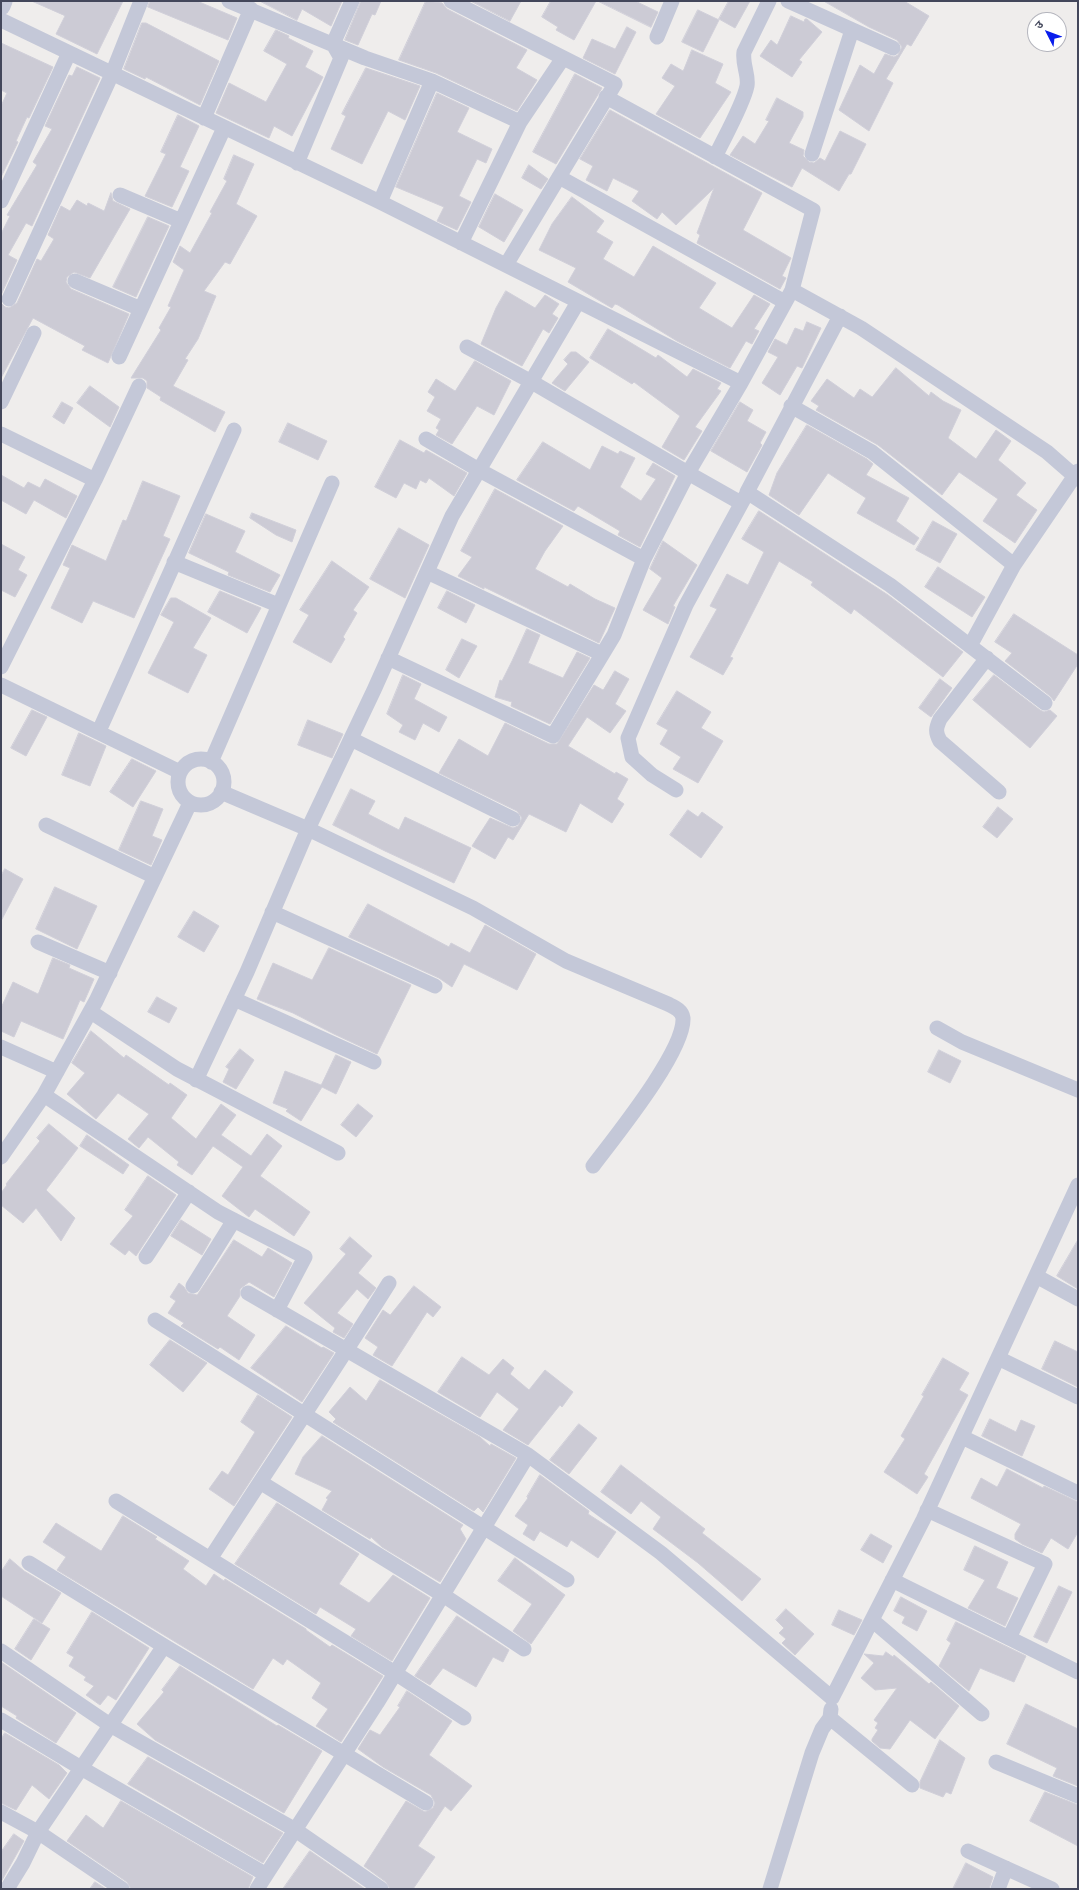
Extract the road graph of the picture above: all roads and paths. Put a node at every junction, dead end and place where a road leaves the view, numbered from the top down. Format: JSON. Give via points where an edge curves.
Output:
{"nodes":[{"id":1,"x":3,"y":1,"type":"edge"},
{"id":2,"x":141,"y":1,"type":"edge"},
{"id":3,"x":229,"y":1,"type":"edge"},
{"id":4,"x":352,"y":1,"type":"edge"},
{"id":5,"x":450,"y":1,"type":"edge"},
{"id":6,"x":672,"y":1,"type":"edge"},
{"id":7,"x":769,"y":1,"type":"edge"},
{"id":8,"x":788,"y":1,"type":"edge"},
{"id":9,"x":1,"y":6,"type":"edge"},
{"id":10,"x":251,"y":9,"type":"junction"},
{"id":11,"x":1,"y":20,"type":"edge"},
{"id":12,"x":852,"y":30,"type":"junction"},
{"id":13,"x":657,"y":37,"type":"dead end"},
{"id":14,"x":333,"y":44,"type":"junction"},
{"id":15,"x":893,"y":48,"type":"dead end"},
{"id":16,"x":69,"y":53,"type":"junction"},
{"id":17,"x":563,"y":58,"type":"junction"},
{"id":18,"x":112,"y":74,"type":"junction"},
{"id":19,"x":432,"y":81,"type":"junction"},
{"id":20,"x":606,"y":98,"type":"junction"},
{"id":21,"x":204,"y":118,"type":"junction"},
{"id":22,"x":520,"y":122,"type":"junction"},
{"id":23,"x":224,"y":128,"type":"junction"},
{"id":24,"x":812,"y":154,"type":"dead end"},
{"id":25,"x":715,"y":156,"type":"junction"},
{"id":26,"x":297,"y":163,"type":"junction"},
{"id":27,"x":559,"y":177,"type":"junction"},
{"id":28,"x":120,"y":194,"type":"dead end"},
{"id":29,"x":1,"y":201,"type":"edge"},
{"id":30,"x":380,"y":202,"type":"junction"},
{"id":31,"x":181,"y":221,"type":"junction"},
{"id":32,"x":461,"y":243,"type":"junction"},
{"id":33,"x":506,"y":265,"type":"junction"},
{"id":34,"x":75,"y":281,"type":"dead end"},
{"id":35,"x":789,"y":296,"type":"junction"},
{"id":36,"x":9,"y":299,"type":"dead end"},
{"id":37,"x":578,"y":302,"type":"junction"},
{"id":38,"x":141,"y":309,"type":"junction"},
{"id":39,"x":840,"y":316,"type":"junction"},
{"id":40,"x":34,"y":333,"type":"dead end"},
{"id":41,"x":467,"y":347,"type":"dead end"},
{"id":42,"x":119,"y":357,"type":"dead end"},
{"id":43,"x":530,"y":381,"type":"junction"},
{"id":44,"x":741,"y":383,"type":"junction"},
{"id":45,"x":139,"y":386,"type":"dead end"},
{"id":46,"x":1,"y":402,"type":"edge"},
{"id":47,"x":792,"y":406,"type":"junction"},
{"id":48,"x":234,"y":430,"type":"dead end"},
{"id":49,"x":1,"y":434,"type":"edge"},
{"id":50,"x":426,"y":439,"type":"dead end"},
{"id":51,"x":479,"y":470,"type":"junction"},
{"id":52,"x":688,"y":473,"type":"junction"},
{"id":53,"x":1076,"y":475,"type":"edge"},
{"id":54,"x":95,"y":480,"type":"junction"},
{"id":55,"x":332,"y":483,"type":"dead end"},
{"id":56,"x":744,"y":498,"type":"junction"},
{"id":57,"x":644,"y":559,"type":"junction"},
{"id":58,"x":174,"y":562,"type":"junction"},
{"id":59,"x":1014,"y":565,"type":"junction"},
{"id":60,"x":427,"y":572,"type":"junction"},
{"id":61,"x":278,"y":605,"type":"junction"},
{"id":62,"x":970,"y":646,"type":"junction"},
{"id":63,"x":602,"y":654,"type":"junction"},
{"id":64,"x":388,"y":658,"type":"junction"},
{"id":65,"x":987,"y":658,"type":"junction"},
{"id":66,"x":1,"y":667,"type":"edge"},
{"id":67,"x":1,"y":685,"type":"edge"},
{"id":68,"x":1046,"y":703,"type":"dead end"},
{"id":69,"x":99,"y":732,"type":"junction"},
{"id":70,"x":350,"y":739,"type":"junction"},
{"id":71,"x":211,"y":762,"type":"junction"},
{"id":72,"x":180,"y":772,"type":"junction"},
{"id":73,"x":676,"y":790,"type":"dead end"},
{"id":74,"x":221,"y":792,"type":"junction"},
{"id":75,"x":999,"y":792,"type":"dead end"},
{"id":76,"x":190,"y":802,"type":"junction"},
{"id":77,"x":513,"y":819,"type":"dead end"},
{"id":78,"x":46,"y":825,"type":"dead end"},
{"id":79,"x":308,"y":829,"type":"junction"},
{"id":80,"x":155,"y":877,"type":"junction"},
{"id":81,"x":272,"y":912,"type":"junction"},
{"id":82,"x":38,"y":942,"type":"dead end"},
{"id":83,"x":110,"y":973,"type":"junction"},
{"id":84,"x":435,"y":986,"type":"dead end"},
{"id":85,"x":234,"y":999,"type":"junction"},
{"id":86,"x":91,"y":1012,"type":"junction"},
{"id":87,"x":937,"y":1028,"type":"dead end"},
{"id":88,"x":1,"y":1047,"type":"edge"},
{"id":89,"x":374,"y":1062,"type":"dead end"},
{"id":90,"x":57,"y":1072,"type":"junction"},
{"id":91,"x":196,"y":1080,"type":"junction"},
{"id":92,"x":1078,"y":1090,"type":"edge"},
{"id":93,"x":44,"y":1095,"type":"junction"},
{"id":94,"x":338,"y":1153,"type":"dead end"},
{"id":95,"x":1,"y":1157,"type":"edge"},
{"id":96,"x":593,"y":1166,"type":"dead end"},
{"id":97,"x":1078,"y":1185,"type":"edge"},
{"id":98,"x":189,"y":1192,"type":"junction"},
{"id":99,"x":1074,"y":1205,"type":"edge"},
{"id":100,"x":234,"y":1220,"type":"junction"},
{"id":101,"x":146,"y":1257,"type":"dead end"},
{"id":102,"x":1036,"y":1276,"type":"junction"},
{"id":103,"x":389,"y":1283,"type":"dead end"},
{"id":104,"x":194,"y":1286,"type":"dead end"},
{"id":105,"x":248,"y":1293,"type":"dead end"},
{"id":106,"x":1078,"y":1299,"type":"edge"},
{"id":107,"x":276,"y":1310,"type":"junction"},
{"id":108,"x":155,"y":1320,"type":"dead end"},
{"id":109,"x":346,"y":1351,"type":"junction"},
{"id":110,"x":998,"y":1358,"type":"junction"},
{"id":111,"x":1078,"y":1397,"type":"edge"},
{"id":112,"x":304,"y":1413,"type":"junction"},
{"id":113,"x":962,"y":1437,"type":"junction"},
{"id":114,"x":528,"y":1455,"type":"junction"},
{"id":115,"x":260,"y":1482,"type":"junction"},
{"id":116,"x":1078,"y":1492,"type":"edge"},
{"id":117,"x":116,"y":1501,"type":"dead end"},
{"id":118,"x":927,"y":1510,"type":"junction"},
{"id":119,"x":485,"y":1526,"type":"junction"},
{"id":120,"x":210,"y":1559,"type":"junction"},
{"id":121,"x":29,"y":1564,"type":"dead end"},
{"id":122,"x":567,"y":1580,"type":"dead end"},
{"id":123,"x":892,"y":1580,"type":"junction"},
{"id":124,"x":443,"y":1595,"type":"junction"},
{"id":125,"x":872,"y":1620,"type":"junction"},
{"id":126,"x":1009,"y":1638,"type":"junction"},
{"id":127,"x":164,"y":1646,"type":"junction"},
{"id":128,"x":524,"y":1649,"type":"dead end"},
{"id":129,"x":1,"y":1651,"type":"edge"},
{"id":130,"x":1078,"y":1672,"type":"edge"},
{"id":131,"x":395,"y":1673,"type":"junction"},
{"id":132,"x":832,"y":1698,"type":"junction"},
{"id":133,"x":982,"y":1714,"type":"dead end"},
{"id":134,"x":464,"y":1718,"type":"dead end"},
{"id":135,"x":830,"y":1718,"type":"junction"},
{"id":136,"x":1,"y":1720,"type":"edge"},
{"id":137,"x":110,"y":1725,"type":"junction"},
{"id":138,"x":344,"y":1754,"type":"junction"},
{"id":139,"x":996,"y":1762,"type":"dead end"},
{"id":140,"x":81,"y":1768,"type":"junction"},
{"id":141,"x":912,"y":1785,"type":"dead end"},
{"id":142,"x":1078,"y":1796,"type":"edge"},
{"id":143,"x":426,"y":1803,"type":"dead end"},
{"id":144,"x":1,"y":1812,"type":"edge"},
{"id":145,"x":294,"y":1829,"type":"junction"},
{"id":146,"x":38,"y":1832,"type":"junction"},
{"id":147,"x":968,"y":1851,"type":"dead end"},
{"id":148,"x":1006,"y":1868,"type":"junction"},
{"id":149,"x":265,"y":1874,"type":"junction"},
{"id":150,"x":7,"y":1889,"type":"edge"},
{"id":151,"x":122,"y":1889,"type":"edge"},
{"id":152,"x":257,"y":1889,"type":"edge"},
{"id":153,"x":381,"y":1889,"type":"edge"},
{"id":154,"x":770,"y":1889,"type":"edge"},
{"id":155,"x":998,"y":1889,"type":"edge"},
{"id":156,"x":1052,"y":1889,"type":"edge"}],
"edges":[{"from":1,"to":9,"type":"street"},
{"from":2,"to":18,"type":"street"},
{"from":3,"to":10,"type":"street"},
{"from":4,"to":14,"type":"street"},
{"from":5,"to":17,"type":"street"},
{"from":6,"to":13,"type":"street"},
{"from":7,"to":25,"type":"street","via":[[744,52],[747,81],[745,93]]},
{"from":8,"to":12,"type":"street"},
{"from":10,"to":14,"type":"street"},
{"from":10,"to":21,"type":"street"},
{"from":11,"to":16,"type":"street"},
{"from":12,"to":15,"type":"street"},
{"from":12,"to":24,"type":"street"},
{"from":14,"to":19,"type":"street"},
{"from":14,"to":26,"type":"street","via":[[341,58]]},
{"from":16,"to":18,"type":"street"},
{"from":16,"to":29,"type":"street"},
{"from":17,"to":20,"type":"street","via":[[615,84]]},
{"from":17,"to":22,"type":"street"},
{"from":18,"to":21,"type":"street"},
{"from":18,"to":36,"type":"street"},
{"from":19,"to":22,"type":"street"},
{"from":19,"to":30,"type":"street"},
{"from":20,"to":25,"type":"street"},
{"from":20,"to":27,"type":"street"},
{"from":21,"to":23,"type":"street"},
{"from":22,"to":32,"type":"street"},
{"from":23,"to":26,"type":"street"},
{"from":23,"to":31,"type":"street"},
{"from":25,"to":35,"type":"street","via":[[813,210]]},
{"from":26,"to":30,"type":"street"},
{"from":27,"to":33,"type":"street"},
{"from":27,"to":35,"type":"street"},
{"from":28,"to":31,"type":"street"},
{"from":30,"to":32,"type":"street"},
{"from":31,"to":38,"type":"street"},
{"from":32,"to":33,"type":"street"},
{"from":33,"to":37,"type":"street"},
{"from":34,"to":38,"type":"street"},
{"from":35,"to":39,"type":"street"},
{"from":35,"to":44,"type":"street"},
{"from":37,"to":43,"type":"street"},
{"from":37,"to":44,"type":"street"},
{"from":38,"to":42,"type":"street"},
{"from":39,"to":47,"type":"street"},
{"from":39,"to":53,"type":"street","via":[[1047,452]]},
{"from":40,"to":46,"type":"street"},
{"from":41,"to":43,"type":"street"},
{"from":43,"to":51,"type":"street"},
{"from":43,"to":52,"type":"street"},
{"from":44,"to":52,"type":"street"},
{"from":45,"to":54,"type":"street"},
{"from":47,"to":56,"type":"street"},
{"from":47,"to":59,"type":"street","via":[[872,452]]},
{"from":48,"to":58,"type":"street"},
{"from":49,"to":54,"type":"street"},
{"from":50,"to":51,"type":"street"},
{"from":51,"to":57,"type":"street"},
{"from":51,"to":60,"type":"street","via":[[452,516]]},
{"from":52,"to":56,"type":"street"},
{"from":52,"to":57,"type":"street"},
{"from":53,"to":59,"type":"street"},
{"from":54,"to":66,"type":"street"},
{"from":55,"to":61,"type":"street"},
{"from":56,"to":62,"type":"street","via":[[890,585]]},
{"from":56,"to":73,"type":"street","via":[[686,605],[628,738],[632,757],[652,775]]},
{"from":57,"to":63,"type":"street","via":[[614,636]]},
{"from":58,"to":61,"type":"street"},
{"from":58,"to":69,"type":"street"},
{"from":59,"to":62,"type":"street"},
{"from":60,"to":63,"type":"street"},
{"from":60,"to":64,"type":"street"},
{"from":61,"to":71,"type":"street"},
{"from":62,"to":65,"type":"street"},
{"from":63,"to":64,"type":"street","via":[[552,736]]},
{"from":64,"to":70,"type":"street"},
{"from":65,"to":68,"type":"street"},
{"from":65,"to":75,"type":"street","via":[[940,719],[936,734],[940,741]]},
{"from":67,"to":69,"type":"street"},
{"from":69,"to":72,"type":"street"},
{"from":70,"to":77,"type":"street"},
{"from":70,"to":79,"type":"street"},
{"from":71,"to":72,"type":"street","via":[[197,760],[184,766]]},
{"from":71,"to":74,"type":"street","via":[[221,771]]},
{"from":72,"to":76,"type":"street","via":[[180,793]]},
{"from":74,"to":76,"type":"street","via":[[204,805]]},
{"from":74,"to":79,"type":"street"},
{"from":76,"to":80,"type":"street"},
{"from":78,"to":80,"type":"street"},
{"from":79,"to":81,"type":"street"},
{"from":79,"to":96,"type":"street","via":[[473,908],[566,961],[668,1004],[680,1012],[683,1017],[679,1036],[659,1076]]},
{"from":80,"to":83,"type":"street"},
{"from":81,"to":84,"type":"street"},
{"from":81,"to":85,"type":"street"},
{"from":82,"to":83,"type":"street"},
{"from":83,"to":86,"type":"street"},
{"from":85,"to":89,"type":"street"},
{"from":85,"to":91,"type":"street"},
{"from":86,"to":90,"type":"street"},
{"from":86,"to":91,"type":"street"},
{"from":87,"to":92,"type":"street","via":[[962,1042]]},
{"from":88,"to":90,"type":"street"},
{"from":90,"to":93,"type":"street"},
{"from":91,"to":94,"type":"street"},
{"from":93,"to":95,"type":"street"},
{"from":93,"to":98,"type":"street"},
{"from":97,"to":99,"type":"street"},
{"from":98,"to":100,"type":"street"},
{"from":98,"to":101,"type":"street"},
{"from":99,"to":102,"type":"street"},
{"from":100,"to":104,"type":"street"},
{"from":100,"to":107,"type":"street","via":[[305,1257]]},
{"from":102,"to":106,"type":"street"},
{"from":102,"to":110,"type":"street"},
{"from":103,"to":109,"type":"street"},
{"from":105,"to":107,"type":"street"},
{"from":107,"to":109,"type":"street"},
{"from":108,"to":112,"type":"street"},
{"from":109,"to":112,"type":"street"},
{"from":109,"to":114,"type":"street"},
{"from":110,"to":111,"type":"street"},
{"from":110,"to":113,"type":"street"},
{"from":112,"to":115,"type":"street"},
{"from":112,"to":119,"type":"street"},
{"from":113,"to":116,"type":"street"},
{"from":113,"to":118,"type":"street"},
{"from":114,"to":119,"type":"street"},
{"from":114,"to":132,"type":"street","via":[[660,1553]]},
{"from":115,"to":120,"type":"street"},
{"from":115,"to":124,"type":"street"},
{"from":117,"to":120,"type":"street"},
{"from":118,"to":123,"type":"street"},
{"from":118,"to":126,"type":"street","via":[[1045,1564]]},
{"from":119,"to":122,"type":"street"},
{"from":119,"to":124,"type":"street"},
{"from":120,"to":131,"type":"street"},
{"from":121,"to":127,"type":"street"},
{"from":123,"to":125,"type":"street"},
{"from":123,"to":126,"type":"street"},
{"from":124,"to":128,"type":"street"},
{"from":124,"to":131,"type":"street"},
{"from":125,"to":132,"type":"street"},
{"from":125,"to":133,"type":"street"},
{"from":126,"to":130,"type":"street"},
{"from":127,"to":137,"type":"street"},
{"from":127,"to":138,"type":"street"},
{"from":129,"to":137,"type":"street"},
{"from":131,"to":134,"type":"street"},
{"from":131,"to":138,"type":"street"},
{"from":132,"to":135,"type":"street"},
{"from":135,"to":141,"type":"street"},
{"from":135,"to":154,"type":"street","via":[[822,1729],[812,1753]]},
{"from":136,"to":140,"type":"street"},
{"from":137,"to":140,"type":"street"},
{"from":137,"to":145,"type":"street"},
{"from":138,"to":143,"type":"street"},
{"from":138,"to":145,"type":"street"},
{"from":139,"to":142,"type":"street"},
{"from":140,"to":146,"type":"street"},
{"from":140,"to":149,"type":"street"},
{"from":144,"to":146,"type":"street"},
{"from":145,"to":149,"type":"street"},
{"from":145,"to":153,"type":"street"},
{"from":146,"to":150,"type":"street"},
{"from":146,"to":151,"type":"street"},
{"from":147,"to":148,"type":"street"},
{"from":148,"to":155,"type":"street"},
{"from":148,"to":156,"type":"street"},
{"from":149,"to":152,"type":"street"}]}
